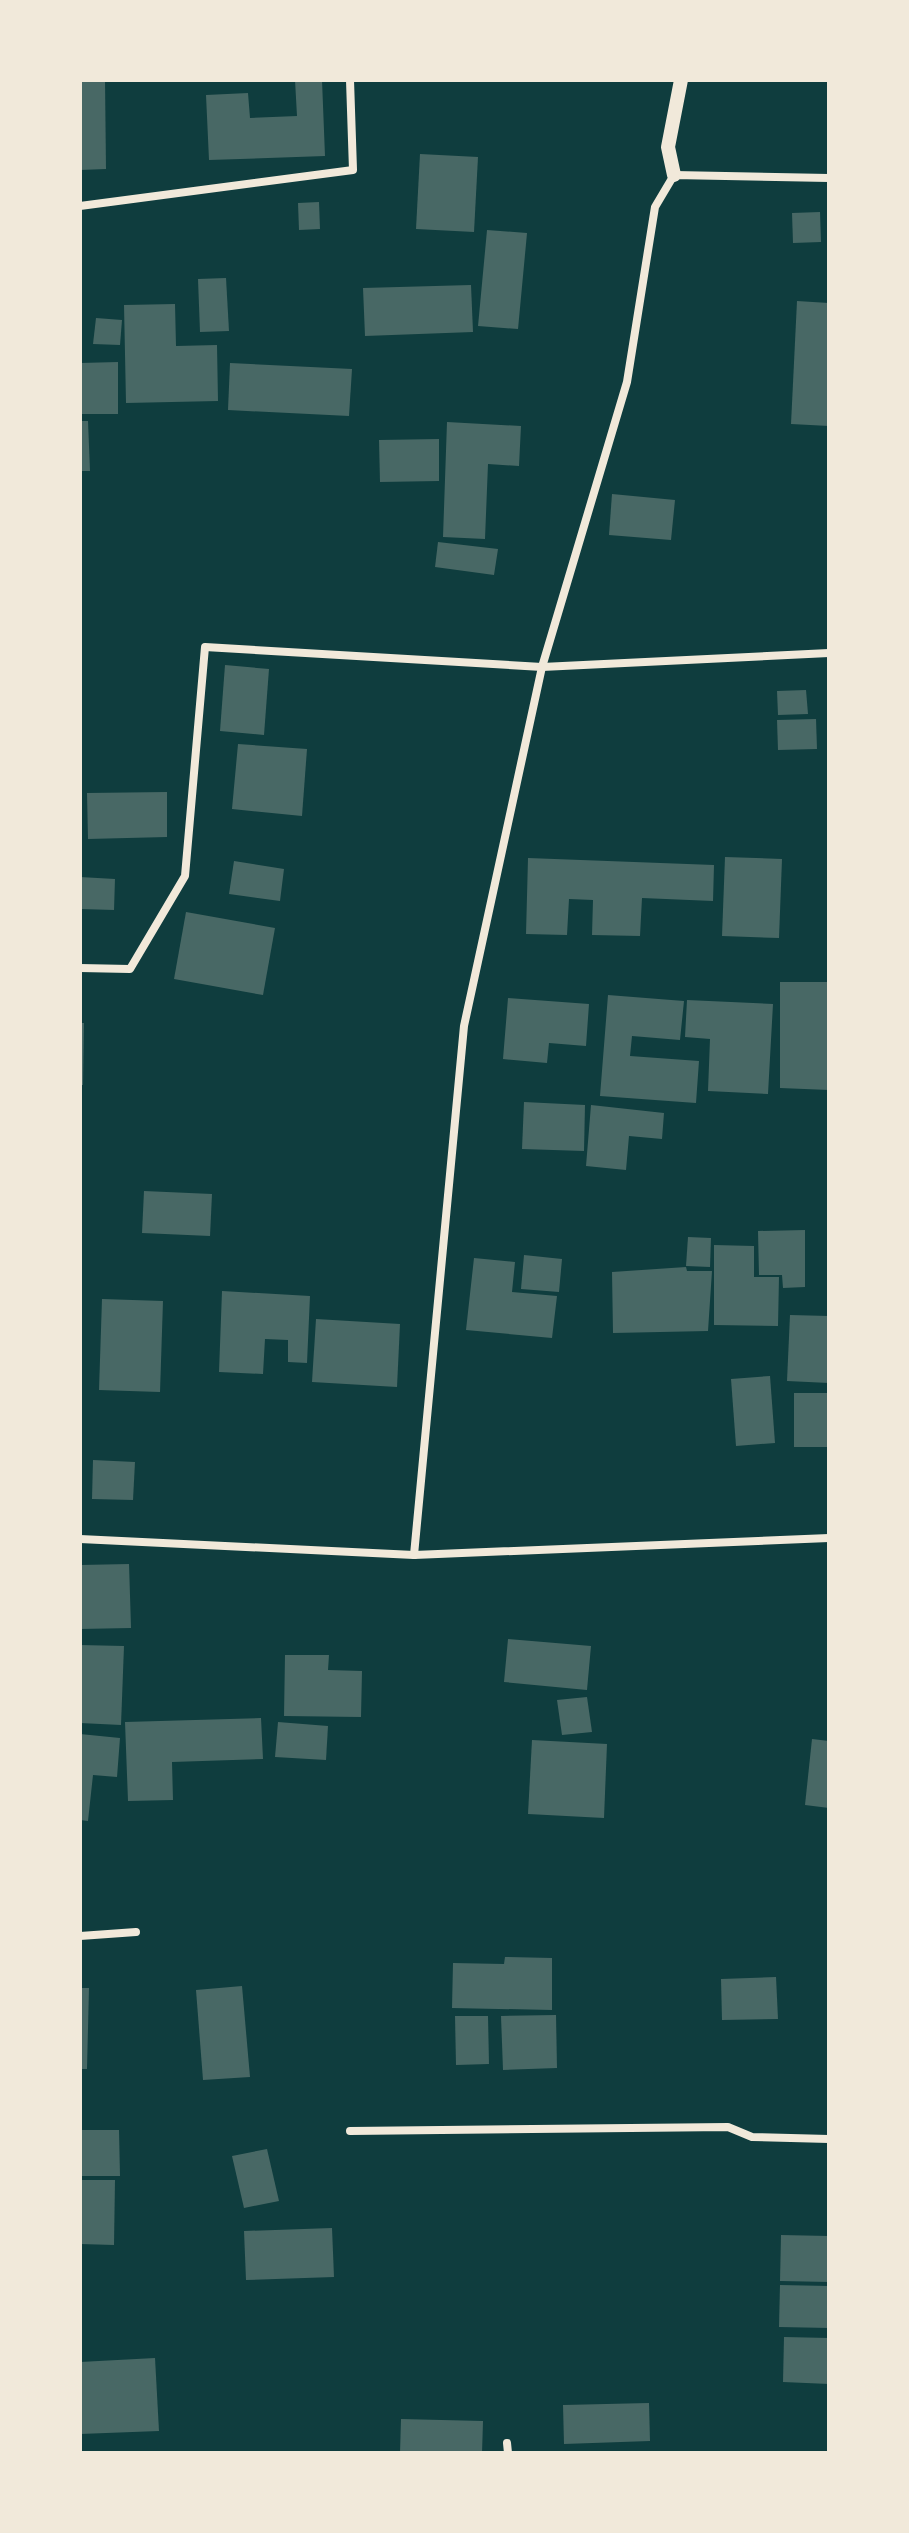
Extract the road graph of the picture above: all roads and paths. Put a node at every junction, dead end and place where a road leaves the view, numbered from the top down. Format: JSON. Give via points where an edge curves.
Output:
{"nodes":[{"id":1,"x":350,"y":80,"type":"edge"},
{"id":2,"x":681,"y":80,"type":"edge"},
{"id":3,"x":674,"y":175,"type":"junction"},
{"id":4,"x":829,"y":178,"type":"edge"},
{"id":5,"x":80,"y":206,"type":"edge"},
{"id":6,"x":829,"y":653,"type":"edge"},
{"id":7,"x":542,"y":667,"type":"junction"},
{"id":8,"x":80,"y":968,"type":"edge"},
{"id":9,"x":829,"y":1538,"type":"edge"},
{"id":10,"x":80,"y":1539,"type":"edge"},
{"id":11,"x":414,"y":1555,"type":"junction"},
{"id":12,"x":136,"y":1932,"type":"dead end"},
{"id":13,"x":80,"y":1936,"type":"edge"},
{"id":14,"x":350,"y":2131,"type":"dead end"},
{"id":15,"x":829,"y":2139,"type":"edge"}],
"edges":[{"from":1,"to":5,"type":"street","via":[[353,170]]},
{"from":2,"to":3,"type":"street","via":[[668,147]]},
{"from":3,"to":4,"type":"street"},
{"from":3,"to":7,"type":"street","via":[[655,207],[627,382]]},
{"from":6,"to":7,"type":"street"},
{"from":7,"to":8,"type":"street","via":[[205,647],[185,876],[130,969]]},
{"from":7,"to":11,"type":"street","via":[[464,1026]]},
{"from":9,"to":11,"type":"street"},
{"from":10,"to":11,"type":"street"},
{"from":12,"to":13,"type":"street"},
{"from":14,"to":15,"type":"street","via":[[728,2127],[752,2137]]}]}
